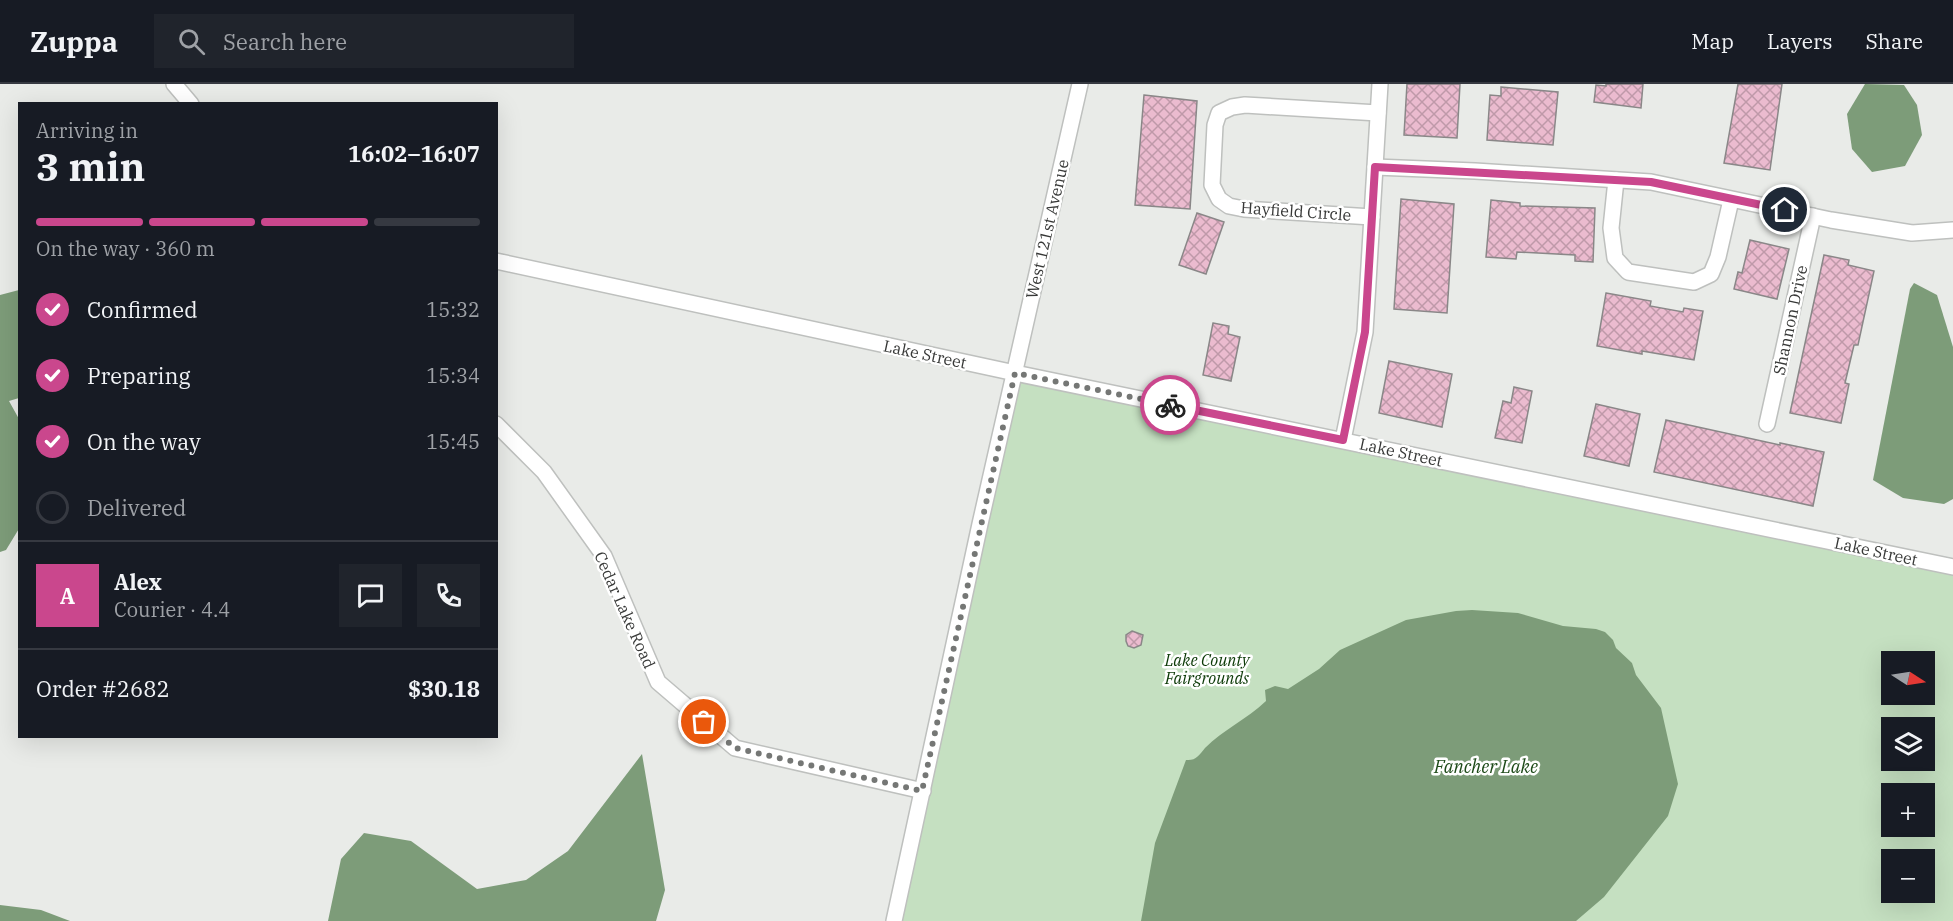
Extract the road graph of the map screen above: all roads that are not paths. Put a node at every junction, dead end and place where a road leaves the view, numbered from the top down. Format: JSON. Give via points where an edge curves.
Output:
{"nodes":[{"id":1,"x":174,"y":84,"type":"edge"},
{"id":2,"x":1080,"y":84,"type":"edge"},
{"id":3,"x":1380,"y":84,"type":"edge"},
{"id":4,"x":189,"y":102,"type":"edge"},
{"id":5,"x":1378,"y":113,"type":"junction"},
{"id":6,"x":1375,"y":167,"type":"junction"},
{"id":7,"x":1616,"y":180,"type":"junction"},
{"id":8,"x":1731,"y":200,"type":"junction"},
{"id":9,"x":1813,"y":216,"type":"junction"},
{"id":10,"x":1372,"y":217,"type":"junction"},
{"id":11,"x":1953,"y":230,"type":"edge"},
{"id":12,"x":498,"y":261,"type":"edge"},
{"id":13,"x":1015,"y":373,"type":"junction"},
{"id":14,"x":1767,"y":424,"type":"dead end"},
{"id":15,"x":498,"y":426,"type":"edge"},
{"id":16,"x":1343,"y":440,"type":"junction"},
{"id":17,"x":1953,"y":567,"type":"edge"},
{"id":18,"x":922,"y":791,"type":"junction"},
{"id":19,"x":894,"y":921,"type":"edge"}],
"edges":[{"from":1,"to":4,"type":"street"},
{"from":2,"to":13,"type":"street","name":"West 121st Avenue"},
{"from":3,"to":5,"type":"street"},
{"from":5,"to":6,"type":"street"},
{"from":5,"to":10,"type":"street","name":"Hayfield Circle","via":[[1245,105],[1219,113],[1215,125],[1212,185],[1219,199],[1229,206]]},
{"from":6,"to":7,"type":"street"},
{"from":6,"to":10,"type":"street"},
{"from":7,"to":8,"type":"street","via":[[1651,182]]},
{"from":7,"to":8,"type":"street","via":[[1611,228],[1616,258],[1629,272],[1695,282],[1711,274]]},
{"from":8,"to":9,"type":"street"},
{"from":9,"to":11,"type":"street","via":[[1912,233]]},
{"from":9,"to":14,"type":"street","name":"Shannon Drive"},
{"from":10,"to":16,"type":"street","via":[[1365,332]]},
{"from":12,"to":13,"type":"street","name":"Lake Street"},
{"from":13,"to":16,"type":"street","name":"Lake Street"},
{"from":13,"to":18,"type":"street","name":"West 121st Avenue"},
{"from":15,"to":18,"type":"street","name":"Cedar Lake Road","via":[[544,472],[603,556],[658,682],[735,748]]},
{"from":16,"to":17,"type":"street","name":"Lake Street"},
{"from":18,"to":19,"type":"street","name":"West 121st Avenue"}]}
